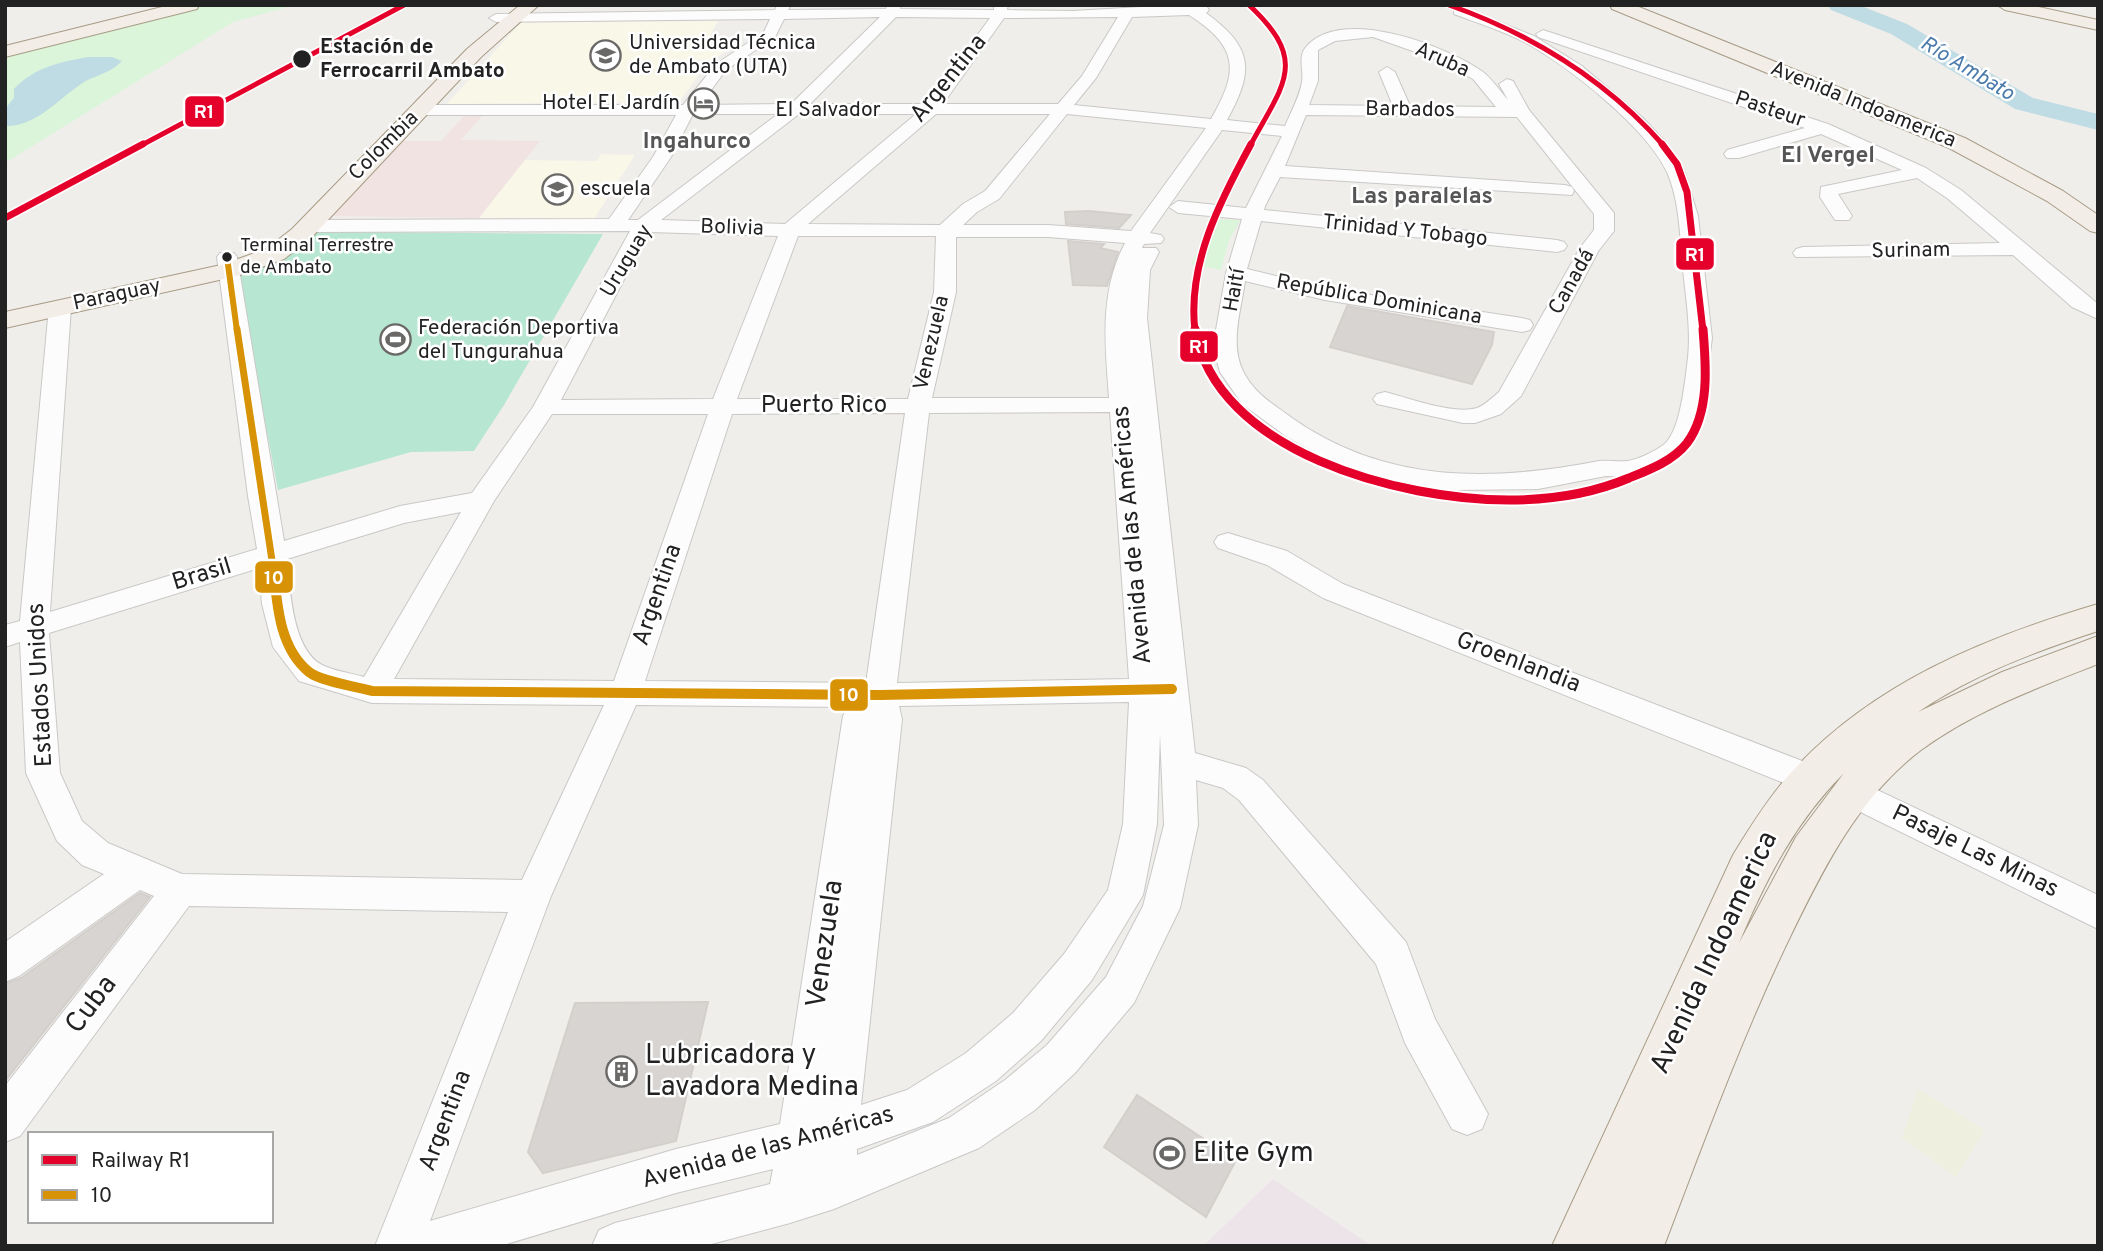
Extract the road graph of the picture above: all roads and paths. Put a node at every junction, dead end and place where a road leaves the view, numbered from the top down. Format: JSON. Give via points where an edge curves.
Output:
{"nodes":[{"id":1,"x":167,"y":5,"type":"edge"},
{"id":2,"x":191,"y":5,"type":"edge"},
{"id":3,"x":565,"y":5,"type":"edge"},
{"id":4,"x":1438,"y":5,"type":"edge"},
{"id":5,"x":1618,"y":5,"type":"edge"},
{"id":6,"x":1635,"y":5,"type":"edge"},
{"id":7,"x":2005,"y":5,"type":"edge"},
{"id":8,"x":2031,"y":5,"type":"edge"},
{"id":9,"x":1194,"y":8,"type":"edge"},
{"id":10,"x":893,"y":9,"type":"edge"},
{"id":11,"x":782,"y":10,"type":"edge"},
{"id":12,"x":1001,"y":10,"type":"edge"},
{"id":13,"x":513,"y":11,"type":"edge"},
{"id":14,"x":670,"y":11,"type":"edge"},
{"id":15,"x":1459,"y":11,"type":"junction"},
{"id":16,"x":1126,"y":15,"type":"junction"},
{"id":17,"x":555,"y":17,"type":"junction"},
{"id":18,"x":2098,"y":19,"type":"edge"},
{"id":19,"x":2098,"y":25,"type":"edge"},
{"id":20,"x":5,"y":44,"type":"edge"},
{"id":21,"x":5,"y":52,"type":"edge"},
{"id":22,"x":1387,"y":72,"type":"dead end"},
{"id":23,"x":1500,"y":73,"type":"dead end"},
{"id":24,"x":1252,"y":87,"type":"dead end"},
{"id":25,"x":796,"y":109,"type":"junction"},
{"id":26,"x":1063,"y":109,"type":"junction"},
{"id":27,"x":420,"y":110,"type":"junction"},
{"id":28,"x":687,"y":110,"type":"junction"},
{"id":29,"x":1298,"y":110,"type":"junction"},
{"id":30,"x":1403,"y":110,"type":"junction"},
{"id":31,"x":930,"y":111,"type":"junction"},
{"id":32,"x":1516,"y":112,"type":"junction"},
{"id":33,"x":1232,"y":120,"type":"junction"},
{"id":34,"x":1822,"y":128,"type":"junction"},
{"id":35,"x":1286,"y":132,"type":"junction"},
{"id":36,"x":1733,"y":153,"type":"dead end"},
{"id":37,"x":337,"y":164,"type":"dead end"},
{"id":38,"x":1274,"y":171,"type":"junction"},
{"id":39,"x":1920,"y":172,"type":"junction"},
{"id":40,"x":1564,"y":191,"type":"dead end"},
{"id":41,"x":1178,"y":207,"type":"junction"},
{"id":42,"x":2098,"y":211,"type":"edge"},
{"id":43,"x":1247,"y":216,"type":"junction"},
{"id":44,"x":1842,"y":216,"type":"dead end"},
{"id":45,"x":615,"y":225,"type":"junction"},
{"id":46,"x":643,"y":225,"type":"junction"},
{"id":47,"x":307,"y":226,"type":"junction"},
{"id":48,"x":2098,"y":226,"type":"edge"},
{"id":49,"x":275,"y":227,"type":"dead end"},
{"id":50,"x":790,"y":230,"type":"junction"},
{"id":51,"x":946,"y":230,"type":"junction"},
{"id":52,"x":1148,"y":238,"type":"junction"},
{"id":53,"x":1557,"y":246,"type":"dead end"},
{"id":54,"x":2018,"y":248,"type":"junction"},
{"id":55,"x":1803,"y":253,"type":"dead end"},
{"id":56,"x":228,"y":264,"type":"junction"},
{"id":57,"x":1236,"y":273,"type":"junction"},
{"id":58,"x":5,"y":305,"type":"edge"},
{"id":59,"x":60,"y":307,"type":"junction"},
{"id":60,"x":2092,"y":308,"type":"edge"},
{"id":61,"x":5,"y":320,"type":"edge"},
{"id":62,"x":1522,"y":325,"type":"dead end"},
{"id":63,"x":1385,"y":399,"type":"dead end"},
{"id":64,"x":1133,"y":404,"type":"junction"},
{"id":65,"x":918,"y":406,"type":"junction"},
{"id":66,"x":545,"y":407,"type":"junction"},
{"id":67,"x":722,"y":407,"type":"junction"},
{"id":68,"x":481,"y":500,"type":"junction"},
{"id":69,"x":1228,"y":542,"type":"dead end"},
{"id":70,"x":272,"y":554,"type":"junction"},
{"id":71,"x":2098,"y":617,"type":"edge"},
{"id":72,"x":20,"y":631,"type":"edge"},
{"id":73,"x":2098,"y":649,"type":"edge"},
{"id":74,"x":1159,"y":690,"type":"junction"},
{"id":75,"x":372,"y":691,"type":"junction"},
{"id":76,"x":625,"y":694,"type":"junction"},
{"id":77,"x":880,"y":695,"type":"junction"},
{"id":78,"x":1179,"y":761,"type":"junction"},
{"id":79,"x":1832,"y":785,"type":"junction"},
{"id":80,"x":135,"y":873,"type":"junction"},
{"id":81,"x":180,"y":890,"type":"junction"},
{"id":82,"x":533,"y":896,"type":"junction"},
{"id":83,"x":2098,"y":913,"type":"edge"},
{"id":84,"x":5,"y":964,"type":"edge"},
{"id":85,"x":1467,"y":1114,"type":"dead end"},
{"id":86,"x":5,"y":1121,"type":"edge"},
{"id":87,"x":817,"y":1138,"type":"junction"},
{"id":88,"x":834,"y":1187,"type":"junction"},
{"id":89,"x":790,"y":1201,"type":"junction"},
{"id":90,"x":398,"y":1246,"type":"edge"},
{"id":91,"x":423,"y":1246,"type":"edge"},
{"id":92,"x":615,"y":1246,"type":"edge"},
{"id":93,"x":1580,"y":1246,"type":"edge"},
{"id":94,"x":1636,"y":1246,"type":"edge"}],
"edges":[{"from":1,"to":20,"type":"main road"},
{"from":2,"to":21,"type":"main road"},
{"from":3,"to":17,"type":"street"},
{"from":4,"to":15,"type":"street","name":"Pasteur"},
{"from":5,"to":48,"type":"main road","name":"Avenida Indoamerica","via":[[1957,143],[2054,196]]},
{"from":6,"to":42,"type":"main road","name":"Avenida Indoamerica","via":[[1999,153]]},
{"from":7,"to":19,"type":"main road"},
{"from":8,"to":18,"type":"main road"},
{"from":9,"to":16,"type":"street"},
{"from":9,"to":24,"type":"street","via":[[1224,24],[1246,51]]},
{"from":9,"to":33,"type":"street","name":"Avenida de las Américas","via":[[1232,49],[1239,76],[1225,114]]},
{"from":10,"to":11,"type":"street"},
{"from":10,"to":12,"type":"street"},
{"from":10,"to":25,"type":"street","name":"Uruguay"},
{"from":11,"to":14,"type":"street"},
{"from":11,"to":28,"type":"street","via":[[770,34],[721,67]]},
{"from":12,"to":16,"type":"street"},
{"from":12,"to":31,"type":"street","name":"Argentina"},
{"from":13,"to":17,"type":"street"},
{"from":13,"to":27,"type":"main road","name":"Colombia"},
{"from":13,"to":37,"type":"main road","name":"Colombia","via":[[450,53]]},
{"from":14,"to":17,"type":"street"},
{"from":15,"to":34,"type":"street","name":"Pasteur","via":[[1644,66]]},
{"from":15,"to":57,"type":"street","name":"Haití","via":[[1529,39],[1577,69],[1637,122],[1676,173],[1688,216],[1701,338],[1689,421],[1675,450],[1633,469],[1606,468],[1538,481],[1478,484],[1398,474],[1335,453],[1250,399],[1232,372],[1224,347]]},
{"from":16,"to":26,"type":"street","via":[[1088,78]]},
{"from":22,"to":30,"type":"street"},
{"from":23,"to":32,"type":"street","name":"Canadá"},
{"from":25,"to":28,"type":"street","name":"El Salvador"},
{"from":25,"to":31,"type":"street","name":"El Salvador"},
{"from":25,"to":46,"type":"street","name":"Uruguay"},
{"from":26,"to":31,"type":"street","name":"El Salvador"},
{"from":26,"to":33,"type":"street","name":"El Salvador"},
{"from":26,"to":51,"type":"street","via":[[992,195]]},
{"from":27,"to":28,"type":"street","name":"El Salvador"},
{"from":27,"to":47,"type":"main road","name":"Colombia"},
{"from":28,"to":45,"type":"street","via":[[662,157]]},
{"from":29,"to":30,"type":"street","name":"Barbados"},
{"from":29,"to":32,"type":"street","name":"Aruba","via":[[1310,81],[1309,53],[1331,37],[1359,33],[1388,37],[1446,58],[1478,76]]},
{"from":29,"to":35,"type":"street"},
{"from":30,"to":32,"type":"street","name":"Barbados"},
{"from":31,"to":50,"type":"street","name":"Argentina"},
{"from":32,"to":63,"type":"street","name":"Canadá","via":[[1604,213],[1604,231],[1590,248],[1508,396],[1486,412],[1468,415]]},
{"from":33,"to":35,"type":"street","name":"El Salvador"},
{"from":33,"to":41,"type":"street","name":"Avenida de las Américas"},
{"from":33,"to":52,"type":"street","name":"Avenida de las Américas"},
{"from":34,"to":36,"type":"street"},
{"from":34,"to":39,"type":"street","name":"Pasteur"},
{"from":35,"to":38,"type":"street"},
{"from":38,"to":40,"type":"street"},
{"from":38,"to":43,"type":"street","name":"Haití"},
{"from":39,"to":44,"type":"street","via":[[1828,191]]},
{"from":39,"to":54,"type":"street","name":"Pasteur"},
{"from":41,"to":43,"type":"street","name":"Trinidad Y Tobago"},
{"from":41,"to":52,"type":"street","name":"Avenida de las Américas"},
{"from":43,"to":53,"type":"street","name":"Trinidad Y Tobago"},
{"from":43,"to":57,"type":"street","name":"Haití"},
{"from":45,"to":46,"type":"street","name":"Bolivia"},
{"from":45,"to":47,"type":"street","name":"Bolivia"},
{"from":46,"to":50,"type":"street","name":"Bolivia"},
{"from":46,"to":66,"type":"street","name":"Uruguay"},
{"from":47,"to":56,"type":"main road","name":"Colombia","via":[[275,254]]},
{"from":49,"to":56,"type":"main road"},
{"from":50,"to":51,"type":"street","name":"Bolivia"},
{"from":50,"to":67,"type":"street","name":"Argentina"},
{"from":51,"to":52,"type":"street","name":"Bolivia"},
{"from":51,"to":65,"type":"street","name":"Venezuela","via":[[945,292]]},
{"from":52,"to":64,"type":"street","name":"Avenida de las Américas","via":[[1140,270]]},
{"from":54,"to":55,"type":"street","name":"Surinam"},
{"from":54,"to":60,"type":"street","name":"Pasteur"},
{"from":56,"to":58,"type":"main road","name":"Paraguay"},
{"from":56,"to":59,"type":"main road","name":"Paraguay"},
{"from":56,"to":70,"type":"street"},
{"from":57,"to":62,"type":"street","name":"República Dominicana","via":[[1325,294]]},
{"from":59,"to":61,"type":"main road","name":"Paraguay"},
{"from":59,"to":72,"type":"street","name":"Estados Unidos"},
{"from":64,"to":65,"type":"street","name":"Puerto Rico"},
{"from":64,"to":74,"type":"street","name":"Avenida de las Américas"},
{"from":65,"to":67,"type":"street","name":"Puerto Rico"},
{"from":65,"to":77,"type":"street","name":"Venezuela"},
{"from":66,"to":67,"type":"street","name":"Puerto Rico"},
{"from":66,"to":68,"type":"street","name":"Uruguay"},
{"from":67,"to":76,"type":"street","name":"Argentina"},
{"from":68,"to":70,"type":"street","name":"Brasil","via":[[400,515]]},
{"from":68,"to":75,"type":"street","name":"Uruguay"},
{"from":69,"to":79,"type":"street","name":"Groenlandia","via":[[1277,558],[1334,591]]},
{"from":70,"to":72,"type":"street","name":"Brasil"},
{"from":70,"to":75,"type":"street","via":[[277,604],[288,647],[310,673]]},
{"from":71,"to":79,"type":"main road","name":"Avenida Indoamerica","via":[[1988,656],[1946,677],[1855,737]]},
{"from":72,"to":80,"type":"street","name":"Estados Unidos","via":[[43,773],[69,831],[95,854]]},
{"from":73,"to":79,"type":"main road","name":"Avenida Indoamerica","via":[[2001,687]]},
{"from":74,"to":77,"type":"street"},
{"from":74,"to":78,"type":"street","name":"Avenida de las Américas"},
{"from":74,"to":87,"type":"street","name":"Avenida de las Américas","via":[[1125,895],[1078,967],[1027,1027],[981,1067],[918,1107]]},
{"from":75,"to":76,"type":"street"},
{"from":76,"to":77,"type":"street"},
{"from":76,"to":82,"type":"street","name":"Argentina"},
{"from":77,"to":87,"type":"street","name":"Venezuela","via":[[859,716]]},
{"from":78,"to":85,"type":"street","via":[[1234,778],[1251,790],[1392,954],[1419,1029]]},
{"from":78,"to":88,"type":"street","name":"Avenida de las Américas","via":[[1181,825],[1161,908],[1120,990],[1061,1059],[1020,1095],[964,1133]]},
{"from":79,"to":83,"type":"street","name":"Pasaje Las Minas"},
{"from":79,"to":93,"type":"main road","name":"Avenida Indoamerica","via":[[1777,821],[1749,868]]},
{"from":79,"to":94,"type":"main road","name":"Avenida Indoamerica","via":[[1812,848],[1744,979]]},
{"from":80,"to":81,"type":"street","name":"Estados Unidos"},
{"from":80,"to":84,"type":"street"},
{"from":81,"to":82,"type":"street","name":"Estados Unidos"},
{"from":81,"to":86,"type":"street","name":"Cuba"},
{"from":82,"to":90,"type":"street","name":"Argentina"},
{"from":87,"to":88,"type":"street","name":"Venezuela"},
{"from":87,"to":89,"type":"street","name":"Venezuela"},
{"from":87,"to":91,"type":"street","name":"Avenida de las Américas","via":[[676,1171]]},
{"from":88,"to":89,"type":"street","name":"Avenida de las Américas"},
{"from":89,"to":92,"type":"street","name":"Avenida de las Américas"}]}
